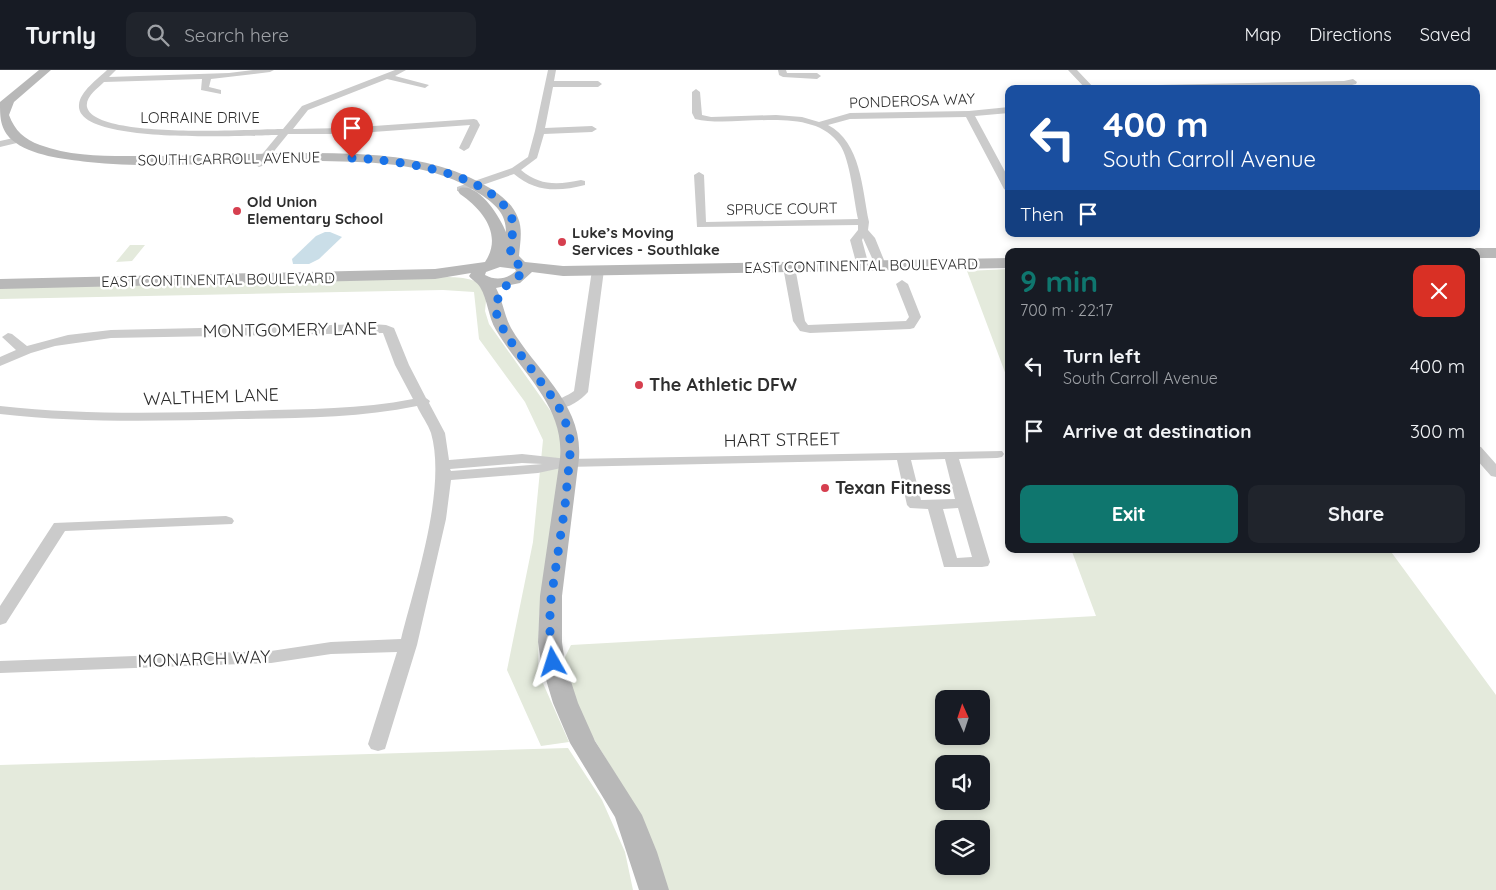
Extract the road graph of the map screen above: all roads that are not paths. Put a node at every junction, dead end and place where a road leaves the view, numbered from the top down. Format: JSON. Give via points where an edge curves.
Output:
{"nodes":[{"id":1,"x":46,"y":70,"type":"edge"},
{"id":2,"x":112,"y":70,"type":"edge"},
{"id":3,"x":270,"y":70,"type":"edge"},
{"id":4,"x":402,"y":70,"type":"edge"},
{"id":5,"x":552,"y":70,"type":"edge"},
{"id":6,"x":782,"y":70,"type":"edge"},
{"id":7,"x":1072,"y":70,"type":"edge"},
{"id":8,"x":385,"y":76,"type":"junction"},
{"id":9,"x":817,"y":76,"type":"dead end"},
{"id":10,"x":208,"y":77,"type":"junction"},
{"id":11,"x":101,"y":80,"type":"junction"},
{"id":12,"x":1353,"y":82,"type":"dead end"},
{"id":13,"x":550,"y":84,"type":"junction"},
{"id":14,"x":598,"y":84,"type":"dead end"},
{"id":15,"x":425,"y":85,"type":"dead end"},
{"id":16,"x":1087,"y":85,"type":"edge"},
{"id":17,"x":1298,"y":85,"type":"edge"},
{"id":18,"x":218,"y":92,"type":"dead end"},
{"id":19,"x":696,"y":92,"type":"dead end"},
{"id":20,"x":4,"y":104,"type":"edge"},
{"id":21,"x":1005,"y":110,"type":"edge"},
{"id":22,"x":968,"y":114,"type":"junction"},
{"id":23,"x":818,"y":125,"type":"junction"},
{"id":24,"x":592,"y":129,"type":"dead end"},
{"id":25,"x":540,"y":130,"type":"junction"},
{"id":26,"x":284,"y":131,"type":"junction"},
{"id":27,"x":6,"y":141,"type":"edge"},
{"id":28,"x":464,"y":148,"type":"dead end"},
{"id":29,"x":260,"y":161,"type":"junction"},
{"id":30,"x":516,"y":170,"type":"junction"},
{"id":31,"x":700,"y":175,"type":"dead end"},
{"id":32,"x":1005,"y":182,"type":"edge"},
{"id":33,"x":581,"y":183,"type":"dead end"},
{"id":34,"x":467,"y":186,"type":"junction"},
{"id":35,"x":864,"y":226,"type":"junction"},
{"id":36,"x":1480,"y":253,"type":"edge"},
{"id":37,"x":1496,"y":253,"type":"edge"},
{"id":38,"x":1005,"y":263,"type":"edge"},
{"id":39,"x":880,"y":265,"type":"junction"},
{"id":40,"x":863,"y":266,"type":"junction"},
{"id":41,"x":789,"y":267,"type":"junction"},
{"id":42,"x":598,"y":270,"type":"junction"},
{"id":43,"x":485,"y":272,"type":"junction"},
{"id":44,"x":518,"y":272,"type":"junction"},
{"id":45,"x":0,"y":284,"type":"edge"},
{"id":46,"x":902,"y":284,"type":"dead end"},
{"id":47,"x":495,"y":306,"type":"junction"},
{"id":48,"x":8,"y":337,"type":"dead end"},
{"id":49,"x":26,"y":350,"type":"junction"},
{"id":50,"x":0,"y":362,"type":"edge"},
{"id":51,"x":423,"y":401,"type":"junction"},
{"id":52,"x":558,"y":405,"type":"junction"},
{"id":53,"x":0,"y":410,"type":"edge"},
{"id":54,"x":996,"y":454,"type":"dead end"},
{"id":55,"x":951,"y":455,"type":"junction"},
{"id":56,"x":1480,"y":455,"type":"edge"},
{"id":57,"x":903,"y":456,"type":"junction"},
{"id":58,"x":568,"y":463,"type":"junction"},
{"id":59,"x":444,"y":470,"type":"junction"},
{"id":60,"x":1496,"y":473,"type":"edge"},
{"id":61,"x":964,"y":503,"type":"junction"},
{"id":62,"x":934,"y":504,"type":"junction"},
{"id":63,"x":226,"y":521,"type":"dead end"},
{"id":64,"x":0,"y":619,"type":"edge"},
{"id":65,"x":408,"y":645,"type":"junction"},
{"id":66,"x":0,"y":667,"type":"edge"},
{"id":67,"x":378,"y":744,"type":"dead end"},
{"id":68,"x":654,"y":890,"type":"edge"}],
"edges":[{"from":1,"to":20,"type":"main road","name":"SOUTH CARROLL AVENUE"},
{"from":2,"to":11,"type":"street","name":"LORRAINE DRIVE"},
{"from":3,"to":10,"type":"street"},
{"from":4,"to":8,"type":"street"},
{"from":5,"to":13,"type":"street"},
{"from":6,"to":9,"type":"street","via":[[783,75],[788,76]]},
{"from":7,"to":16,"type":"street"},
{"from":8,"to":15,"type":"street"},
{"from":8,"to":26,"type":"street","via":[[305,108]]},
{"from":10,"to":11,"type":"street"},
{"from":10,"to":18,"type":"street","via":[[204,88]]},
{"from":11,"to":26,"type":"street","name":"LORRAINE DRIVE","via":[[88,93],[83,108],[90,117],[112,127],[162,133]]},
{"from":12,"to":17,"type":"street"},
{"from":13,"to":14,"type":"street"},
{"from":13,"to":25,"type":"street"},
{"from":19,"to":23,"type":"street","via":[[698,117],[784,118]]},
{"from":20,"to":27,"type":"main road","name":"SOUTH CARROLL AVENUE","via":[[3,115],[9,129]]},
{"from":21,"to":22,"type":"street","name":"PONDEROSA WAY"},
{"from":22,"to":23,"type":"street","name":"PONDEROSA WAY","via":[[850,116]]},
{"from":22,"to":32,"type":"street"},
{"from":23,"to":35,"type":"street","via":[[834,132],[846,145]]},
{"from":24,"to":25,"type":"street"},
{"from":25,"to":30,"type":"street","via":[[532,158]]},
{"from":26,"to":28,"type":"street","via":[[375,130],[474,122]]},
{"from":26,"to":29,"type":"street"},
{"from":27,"to":29,"type":"main road","name":"SOUTH CARROLL AVENUE","via":[[105,159]]},
{"from":29,"to":34,"type":"main road","name":"SOUTH CARROLL AVENUE","via":[[377,160],[423,167]]},
{"from":30,"to":33,"type":"street","via":[[526,180],[542,187]]},
{"from":30,"to":34,"type":"street"},
{"from":31,"to":35,"type":"street","name":"SPRUCE COURT","via":[[701,225]]},
{"from":34,"to":43,"type":"main road","name":"SOUTH CARROLL AVENUE","via":[[500,233],[498,254]]},
{"from":34,"to":44,"type":"main road","name":"SOUTH CARROLL AVENUE","via":[[496,199],[510,214],[513,230],[511,256]]},
{"from":35,"to":39,"type":"street"},
{"from":35,"to":40,"type":"street","via":[[856,240]]},
{"from":36,"to":37,"type":"main road"},
{"from":38,"to":39,"type":"main road","name":"EAST CONTINENTAL BOULEVARD"},
{"from":39,"to":40,"type":"main road","name":"EAST CONTINENTAL BOULEVARD"},
{"from":40,"to":41,"type":"main road","name":"EAST CONTINENTAL BOULEVARD"},
{"from":41,"to":42,"type":"main road","name":"EAST CONTINENTAL BOULEVARD"},
{"from":41,"to":46,"type":"street","via":[[799,321],[804,328],[810,329],[910,325],[915,317]]},
{"from":42,"to":44,"type":"main road","name":"EAST CONTINENTAL BOULEVARD"},
{"from":42,"to":52,"type":"street","via":[[580,392]]},
{"from":43,"to":44,"type":"main road","name":"EAST CONTINENTAL BOULEVARD","via":[[498,283]]},
{"from":43,"to":45,"type":"main road","name":"EAST CONTINENTAL BOULEVARD"},
{"from":43,"to":47,"type":"main road"},
{"from":44,"to":47,"type":"main road","via":[[502,289]]},
{"from":47,"to":52,"type":"main road","via":[[498,320],[509,339]]},
{"from":48,"to":49,"type":"street"},
{"from":49,"to":50,"type":"street","name":"MONTGOMERY LANE"},
{"from":49,"to":51,"type":"street","name":"MONTGOMERY LANE","via":[[60,341],[111,334],[380,328],[390,331],[402,365]]},
{"from":51,"to":53,"type":"street","name":"WALTHEM LANE","via":[[359,412],[138,418]]},
{"from":51,"to":59,"type":"street","name":"MONTGOMERY LANE","via":[[438,433]]},
{"from":52,"to":58,"type":"main road","via":[[571,444]]},
{"from":54,"to":55,"type":"street","name":"HART STREET"},
{"from":55,"to":57,"type":"street","name":"HART STREET"},
{"from":55,"to":61,"type":"street"},
{"from":56,"to":60,"type":"street"},
{"from":57,"to":58,"type":"street","name":"HART STREET"},
{"from":57,"to":62,"type":"street","via":[[915,504]]},
{"from":58,"to":59,"type":"street","name":"HART STREET","via":[[538,469]]},
{"from":58,"to":68,"type":"main road","via":[[550,606],[553,662],[581,739],[628,814]]},
{"from":59,"to":65,"type":"street","name":"MONTGOMERY LANE","via":[[438,519]]},
{"from":61,"to":62,"type":"street"},
{"from":61,"to":62,"type":"street","via":[[982,562],[950,563]]},
{"from":63,"to":64,"type":"street","via":[[60,526]]},
{"from":65,"to":66,"type":"street","name":"MONARCH WAY","via":[[331,648],[271,658]]},
{"from":65,"to":67,"type":"street","name":"MONTGOMERY LANE"}]}
